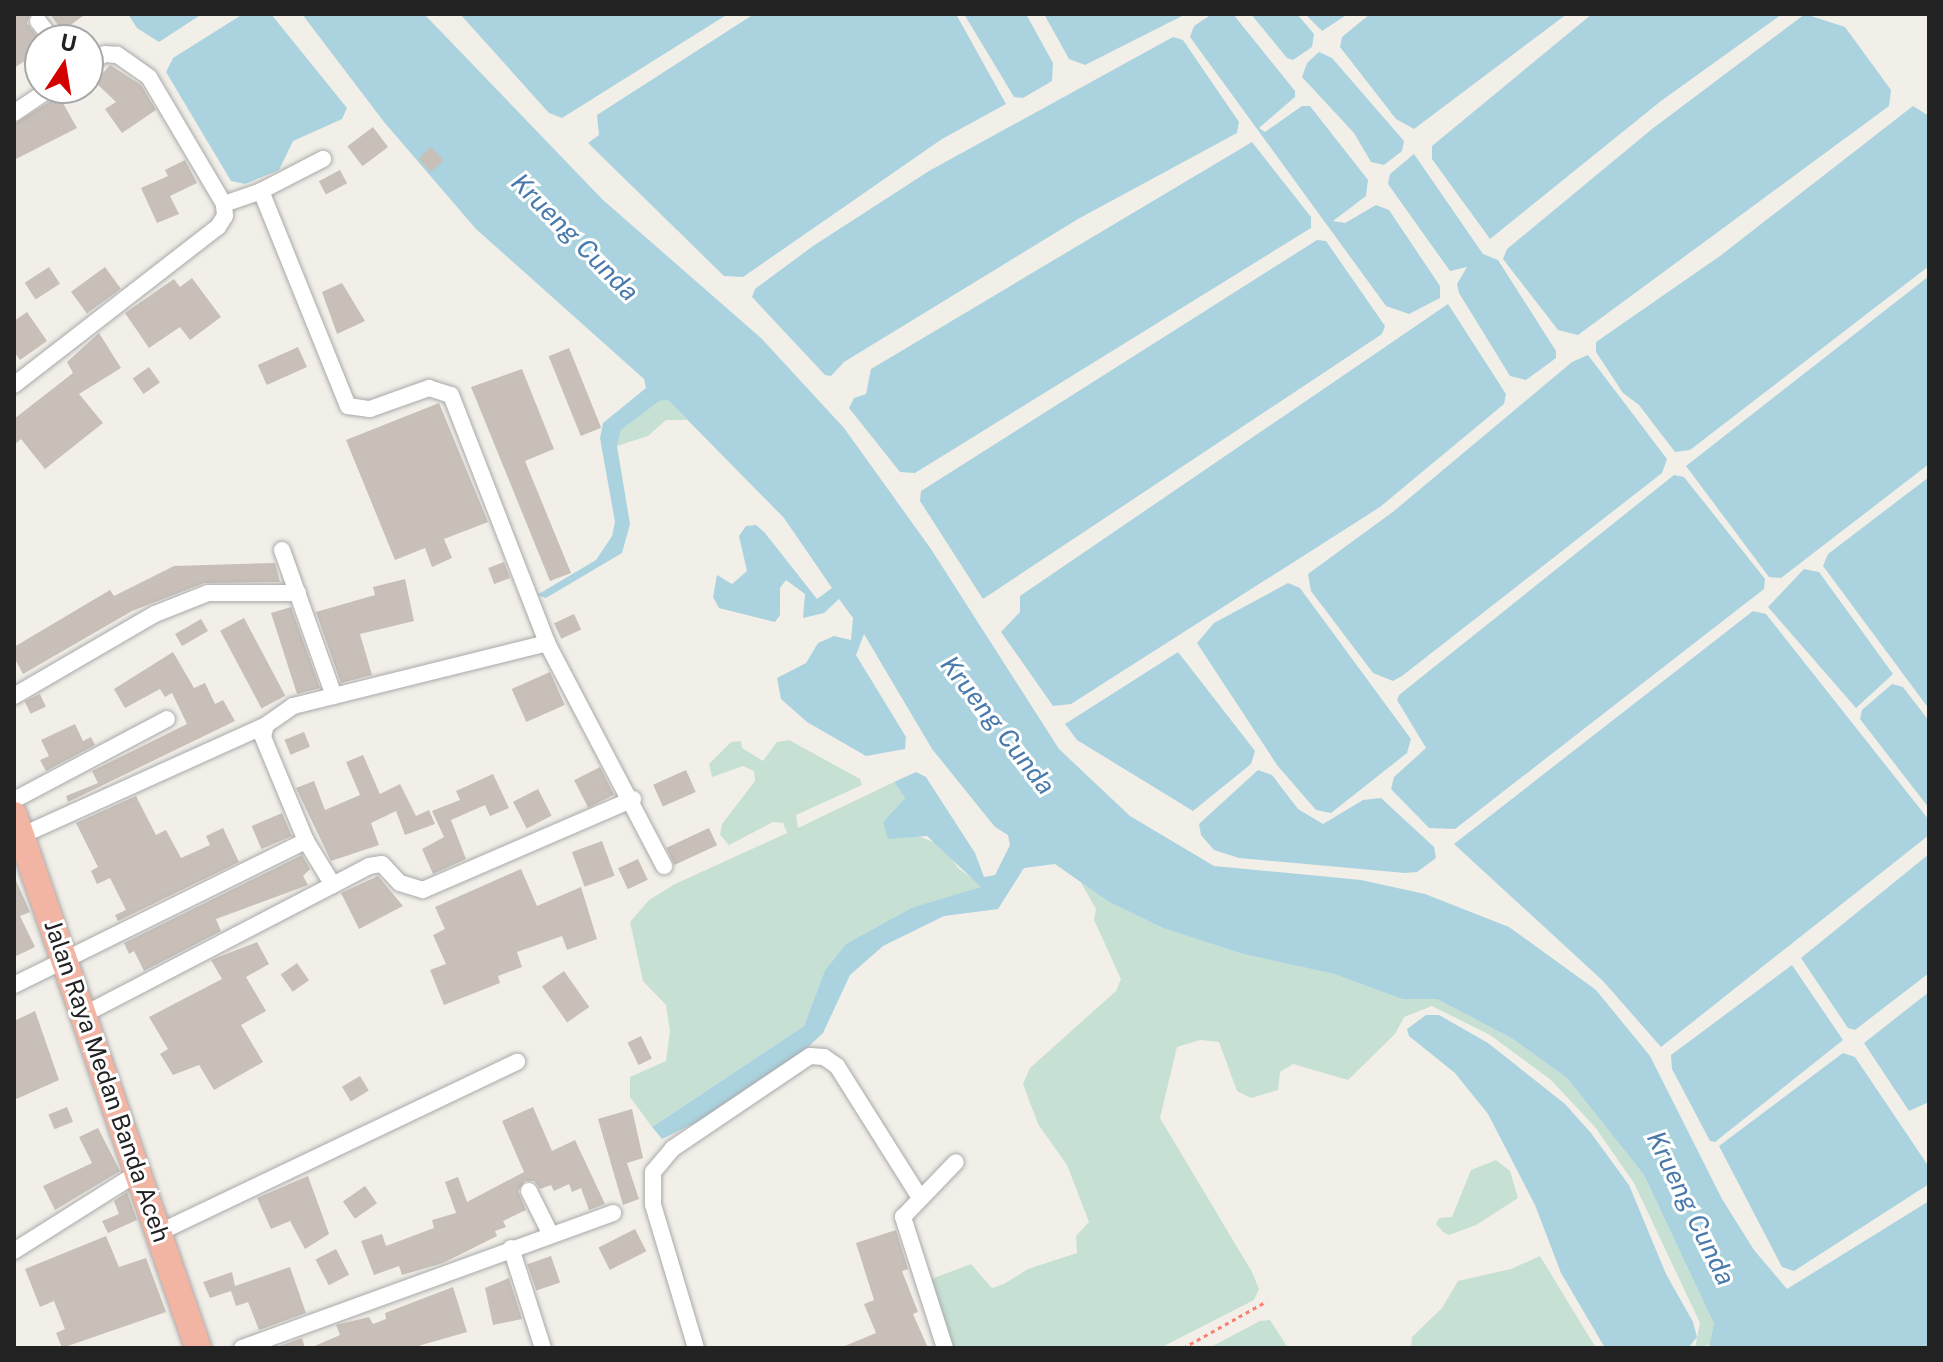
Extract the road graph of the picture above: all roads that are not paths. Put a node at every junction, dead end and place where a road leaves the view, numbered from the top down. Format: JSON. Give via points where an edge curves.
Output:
{"nodes":[{"id":1,"x":38,"y":21,"type":"dead end"},
{"id":2,"x":40,"y":24,"type":"edge"},
{"id":3,"x":104,"y":55,"type":"edge"},
{"id":4,"x":323,"y":159,"type":"dead end"},
{"id":5,"x":261,"y":191,"type":"junction"},
{"id":6,"x":224,"y":204,"type":"junction"},
{"id":7,"x":14,"y":385,"type":"edge"},
{"id":8,"x":282,"y":550,"type":"dead end"},
{"id":9,"x":298,"y":593,"type":"junction"},
{"id":10,"x":547,"y":643,"type":"junction"},
{"id":11,"x":14,"y":696,"type":"edge"},
{"id":12,"x":334,"y":696,"type":"junction"},
{"id":13,"x":167,"y":719,"type":"dead end"},
{"id":14,"x":266,"y":725,"type":"junction"},
{"id":15,"x":633,"y":799,"type":"junction"},
{"id":16,"x":14,"y":800,"type":"edge"},
{"id":17,"x":16,"y":830,"type":"edge"},
{"id":18,"x":306,"y":841,"type":"junction"},
{"id":19,"x":664,"y":866,"type":"dead end"},
{"id":20,"x":333,"y":885,"type":"junction"},
{"id":21,"x":64,"y":959,"type":"junction"},
{"id":22,"x":14,"y":985,"type":"edge"},
{"id":23,"x":83,"y":1015,"type":"junction"},
{"id":24,"x":517,"y":1062,"type":"dead end"},
{"id":25,"x":956,"y":1162,"type":"dead end"},
{"id":26,"x":139,"y":1172,"type":"junction"},
{"id":27,"x":529,"y":1191,"type":"dead end"},
{"id":28,"x":920,"y":1198,"type":"junction"},
{"id":29,"x":613,"y":1213,"type":"dead end"},
{"id":30,"x":158,"y":1233,"type":"junction"},
{"id":31,"x":550,"y":1233,"type":"junction"},
{"id":32,"x":511,"y":1248,"type":"junction"},
{"id":33,"x":14,"y":1251,"type":"edge"},
{"id":34,"x":198,"y":1348,"type":"edge"},
{"id":35,"x":242,"y":1348,"type":"edge"},
{"id":36,"x":543,"y":1348,"type":"edge"},
{"id":37,"x":696,"y":1348,"type":"edge"},
{"id":38,"x":945,"y":1348,"type":"edge"}],
"edges":[{"from":1,"to":2,"type":"street"},
{"from":3,"to":6,"type":"street","via":[[117,55],[149,77]]},
{"from":4,"to":5,"type":"street"},
{"from":5,"to":6,"type":"street"},
{"from":5,"to":10,"type":"street","via":[[348,406],[370,409],[429,388],[451,395]]},
{"from":6,"to":7,"type":"street","via":[[218,227]]},
{"from":8,"to":9,"type":"street"},
{"from":9,"to":11,"type":"street","via":[[208,593],[155,614]]},
{"from":9,"to":12,"type":"street"},
{"from":10,"to":12,"type":"street"},
{"from":10,"to":15,"type":"street"},
{"from":12,"to":14,"type":"street","via":[[293,706]]},
{"from":13,"to":16,"type":"street"},
{"from":14,"to":17,"type":"street"},
{"from":14,"to":18,"type":"street","via":[[263,737]]},
{"from":15,"to":19,"type":"street"},
{"from":15,"to":20,"type":"street","via":[[423,890],[400,883],[382,864]]},
{"from":17,"to":21,"type":"highway","name":"Jalan Raya Medan Banda Aceh"},
{"from":18,"to":20,"type":"street"},
{"from":18,"to":21,"type":"street"},
{"from":20,"to":23,"type":"street"},
{"from":21,"to":22,"type":"street"},
{"from":21,"to":23,"type":"highway","name":"Jalan Raya Medan Banda Aceh"},
{"from":23,"to":26,"type":"highway","name":"Jalan Raya Medan Banda Aceh"},
{"from":24,"to":30,"type":"street"},
{"from":25,"to":28,"type":"street"},
{"from":26,"to":30,"type":"highway","name":"Jalan Raya Medan Banda Aceh"},
{"from":26,"to":33,"type":"street"},
{"from":27,"to":31,"type":"street"},
{"from":28,"to":37,"type":"street","via":[[837,1066],[824,1057],[810,1056],[684,1140],[663,1157],[651,1183]]},
{"from":28,"to":38,"type":"street","via":[[903,1217]]},
{"from":29,"to":31,"type":"street"},
{"from":30,"to":34,"type":"highway","name":"Jalan Raya Medan Banda Aceh"},
{"from":31,"to":32,"type":"street"},
{"from":32,"to":35,"type":"street"},
{"from":32,"to":36,"type":"street"}]}
